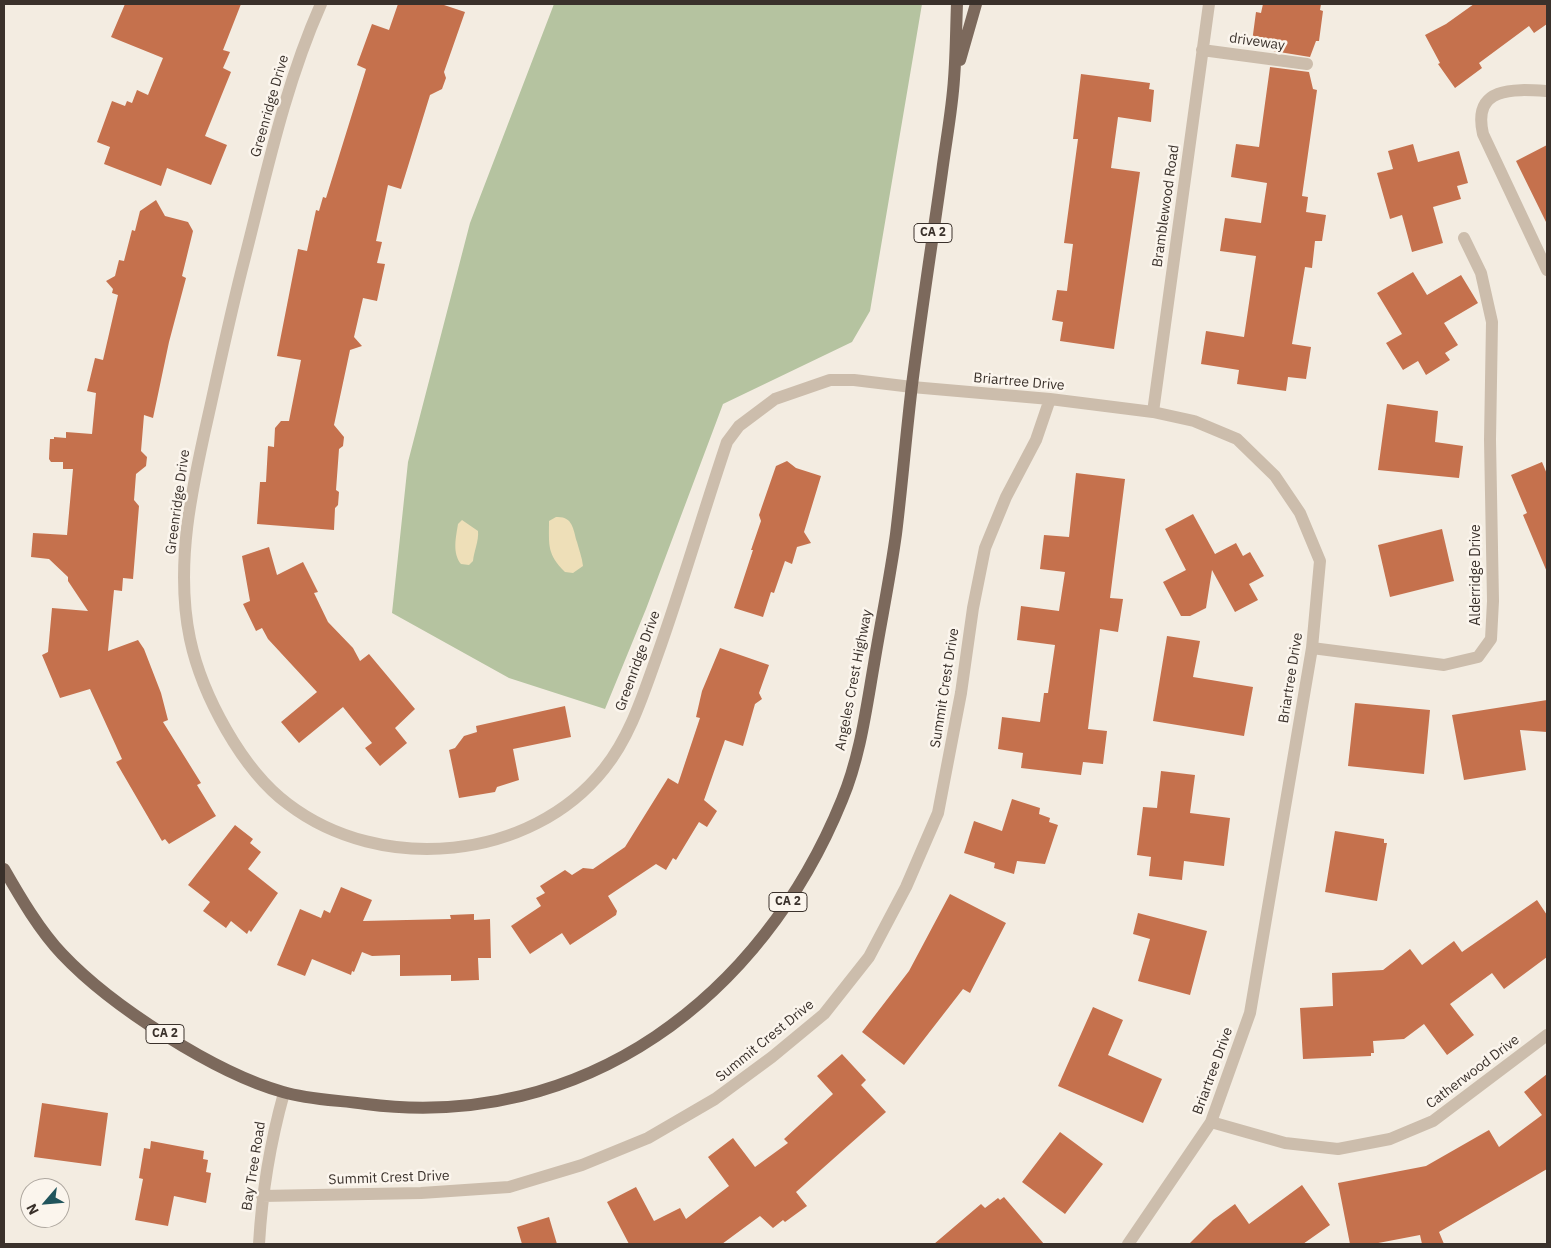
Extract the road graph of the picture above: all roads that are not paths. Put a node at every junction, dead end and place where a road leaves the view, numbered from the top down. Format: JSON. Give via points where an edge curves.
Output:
{"nodes":[{"id":1,"x":322,"y":4,"type":"edge"},
{"id":2,"x":957,"y":4,"type":"edge"},
{"id":3,"x":976,"y":4,"type":"edge"},
{"id":4,"x":1208,"y":4,"type":"edge"},
{"id":5,"x":1202,"y":50,"type":"junction"},
{"id":6,"x":1307,"y":64,"type":"dead end"},
{"id":7,"x":954,"y":79,"type":"junction"},
{"id":8,"x":1547,"y":91,"type":"edge"},
{"id":9,"x":1464,"y":238,"type":"dead end"},
{"id":10,"x":1547,"y":270,"type":"edge"},
{"id":11,"x":912,"y":387,"type":"junction"},
{"id":12,"x":1050,"y":399,"type":"junction"},
{"id":13,"x":1153,"y":412,"type":"junction"},
{"id":14,"x":1312,"y":648,"type":"junction"},
{"id":15,"x":4,"y":869,"type":"edge"},
{"id":16,"x":1547,"y":1035,"type":"edge"},
{"id":17,"x":284,"y":1093,"type":"junction"},
{"id":18,"x":1211,"y":1122,"type":"junction"},
{"id":19,"x":262,"y":1196,"type":"junction"},
{"id":20,"x":259,"y":1244,"type":"edge"},
{"id":21,"x":1128,"y":1244,"type":"edge"}],
"edges":[{"from":1,"to":11,"type":"street","name":"Greenridge Drive","via":[[285,101],[231,313],[185,546],[184,589],[190,641],[207,688],[235,744],[258,776],[293,808],[320,825],[360,842],[412,848],[458,848],[502,838],[564,808],[590,786],[608,764],[636,715],[673,611],[726,442],[735,431],[775,399],[830,380]]},
{"from":2,"to":7,"type":"main road","name":"Angeles Crest Highway","number":"CA 2"},
{"from":3,"to":7,"type":"main road","name":"Angeles Crest Highway","number":"CA 2"},
{"from":4,"to":5,"type":"street","name":"Bramblewood Road"},
{"from":5,"to":6,"type":"street","name":"driveway"},
{"from":5,"to":13,"type":"street","name":"Bramblewood Road"},
{"from":7,"to":11,"type":"main road","name":"Angeles Crest Highway","number":"CA 2"},
{"from":8,"to":10,"type":"street","via":[[1516,90],[1495,94],[1482,108],[1480,118],[1483,134]]},
{"from":9,"to":14,"type":"street","name":"Alderridge Drive","via":[[1481,273],[1492,322],[1491,639],[1478,657],[1444,665]]},
{"from":11,"to":12,"type":"street","name":"Briartree Drive"},
{"from":11,"to":17,"type":"main road","name":"Angeles Crest Highway","number":"CA 2","via":[[895,540],[861,739],[843,798],[810,865],[771,930],[747,958],[700,1004],[632,1052],[582,1076],[527,1095],[493,1102],[401,1108]]},
{"from":12,"to":13,"type":"street","name":"Briartree Drive"},
{"from":12,"to":19,"type":"street","name":"Summit Crest Drive","via":[[1036,440],[1006,497],[985,548],[938,813],[906,887],[869,957],[824,1014],[716,1099],[648,1138],[582,1165],[510,1187],[422,1193]]},
{"from":13,"to":14,"type":"street","name":"Briartree Drive","via":[[1194,421],[1236,439],[1275,476],[1295,506],[1320,561]]},
{"from":14,"to":18,"type":"street","name":"Briartree Drive","via":[[1250,1013]]},
{"from":15,"to":17,"type":"main road","name":"Angeles Crest Highway","number":"CA 2","via":[[60,952],[109,997],[228,1071]]},
{"from":16,"to":18,"type":"street","name":"Catherwood Drive","via":[[1433,1122],[1390,1139],[1338,1149],[1285,1143]]},
{"from":17,"to":19,"type":"street","name":"Bay Tree Road","via":[[272,1135]]},
{"from":18,"to":21,"type":"street","name":"Briartree Drive"},
{"from":19,"to":20,"type":"street","name":"Bay Tree Road"}]}
